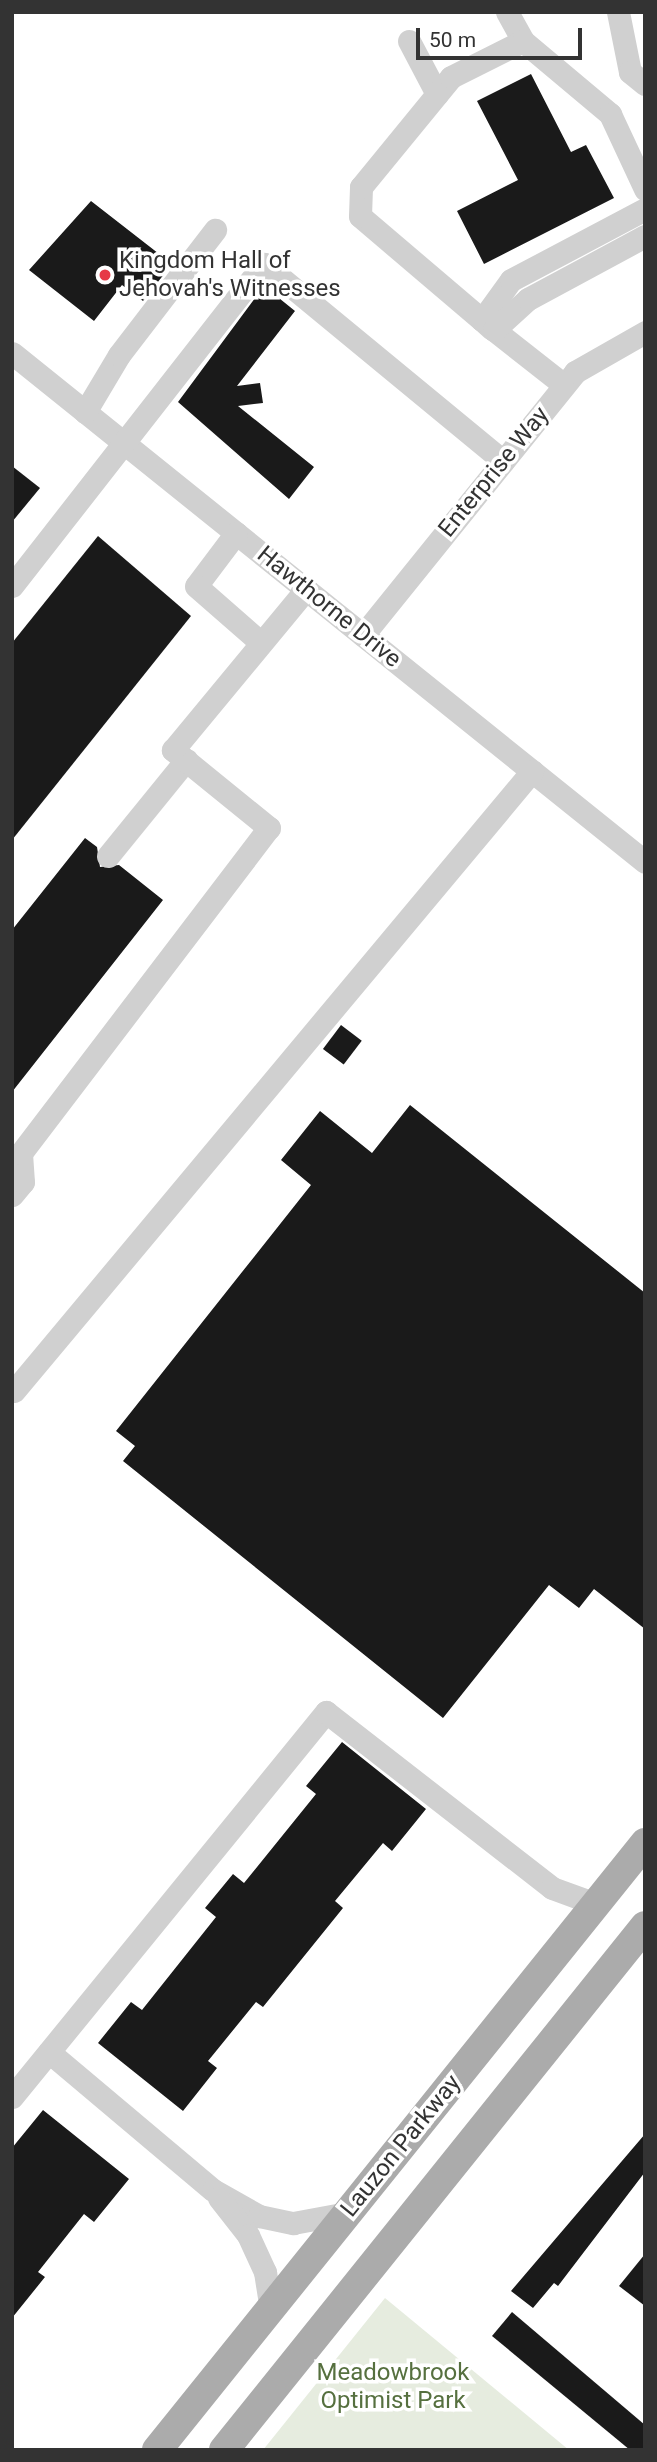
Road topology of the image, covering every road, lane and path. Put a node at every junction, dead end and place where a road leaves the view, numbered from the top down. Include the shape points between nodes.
1 (507, 12) edge
2 (618, 12) edge
3 (409, 41) dead end
4 (523, 41) junction
5 (645, 84) edge
6 (437, 93) junction
7 (645, 189) edge
8 (645, 209) edge
9 (215, 230) dead end
10 (645, 236) edge
11 (488, 325) junction
12 (645, 332) edge
13 (12, 353) edge
14 (564, 385) junction
15 (86, 412) junction
16 (125, 443) junction
17 (503, 461) junction
18 (236, 533) junction
19 (12, 586) edge
20 (306, 589) junction
21 (363, 635) junction
22 (261, 643) junction
23 (186, 760) junction
24 (532, 771) junction
25 (108, 856) dead end
26 (645, 862) edge
27 (12, 1195) edge
28 (14, 1391) dead end
29 (645, 1843) edge
30 (596, 1904) junction
31 (645, 1926) edge
32 (49, 2052) junction
33 (12, 2098) edge
34 (213, 2190) junction
35 (347, 2213) junction
36 (271, 2309) junction
37 (157, 2450) edge
38 (224, 2450) edge

1 - 4 street
2 - 5 street via 631,72
3 - 6 street
4 - 6 street via 451,77
4 - 7 street via 610,114
6 - 11 street via 361,187 360,216
8 - 11 street via 511,280
9 - 15 street via 119,355
10 - 11 street
11 - 14 street
12 - 14 street, Enterprise Way via 575,372
13 - 15 street, Hawthorne Drive
14 - 17 street, Enterprise Way
15 - 16 street, Hawthorne Drive
16 - 17 street via 264,264
16 - 18 street, Hawthorne Drive
16 - 19 street
17 - 21 street, Enterprise Way
18 - 20 street, Hawthorne Drive
18 - 22 street via 196,586
20 - 21 street, Hawthorne Drive
20 - 22 street
21 - 24 street, Hawthorne Drive
22 - 23 street via 173,750
23 - 25 street
23 - 27 street via 270,828 21,1153 23,1182
24 - 26 street, Hawthorne Drive
24 - 28 street
29 - 30 main road, Lauzon Parkway
30 - 32 street via 552,1888 326,1712
30 - 35 main road, Lauzon Parkway
31 - 38 main road
32 - 33 street
32 - 34 street
34 - 35 street via 259,2216 293,2223
34 - 36 street via 248,2235 265,2272
35 - 36 main road, Lauzon Parkway
36 - 37 main road, Lauzon Parkway

